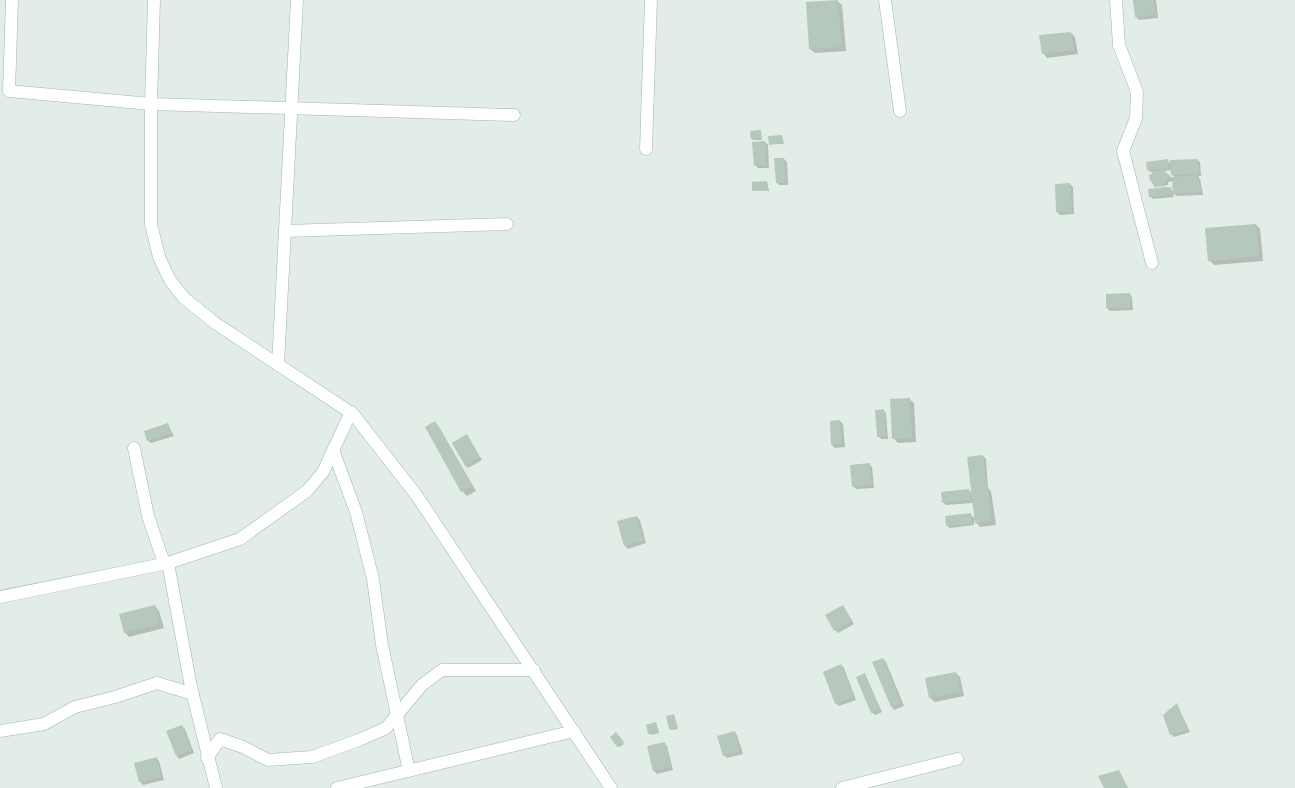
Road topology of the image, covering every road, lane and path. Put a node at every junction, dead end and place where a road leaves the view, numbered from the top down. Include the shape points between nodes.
1 (12, 0) edge
2 (154, 0) edge
3 (297, 0) edge
4 (651, 0) edge
5 (885, 0) edge
6 (1116, 0) edge
7 (151, 104) junction
8 (291, 108) junction
9 (900, 111) dead end
10 (514, 114) dead end
11 (646, 149) dead end
12 (507, 224) dead end
13 (285, 231) junction
14 (1152, 264) dead end
15 (278, 365) junction
16 (351, 412) junction
17 (134, 448) dead end
18 (333, 450) junction
19 (166, 563) junction
20 (0, 597) edge
21 (534, 670) junction
22 (193, 694) junction
23 (397, 714) junction
24 (0, 731) edge
25 (574, 731) junction
26 (207, 758) junction
27 (956, 759) dead end
28 (409, 771) junction
29 (359, 786) edge
30 (216, 788) edge
31 (337, 788) edge
32 (611, 788) edge
33 (842, 788) edge

1 - 7 street via 9,91
2 - 7 street
3 - 8 street
4 - 11 street
5 - 9 street
6 - 14 street via 1119,45 1137,92 1136,118 1123,151
7 - 8 street
7 - 15 street via 151,224 159,257 170,280 184,298 215,323
8 - 10 street
8 - 13 street
12 - 13 street
13 - 15 street
15 - 16 street
16 - 18 street
16 - 21 street via 417,496
17 - 19 street via 148,516
18 - 19 street via 323,472 307,491 240,539
18 - 23 street via 356,512 373,579 382,645
19 - 20 street
19 - 22 street
21 - 23 street via 442,670 422,685
21 - 25 street
22 - 24 street via 157,683 115,698 75,707 44,724
22 - 26 street
23 - 26 street via 386,728 312,757 268,760 220,739
23 - 28 street
25 - 28 street
25 - 32 street
26 - 30 street
27 - 33 street
28 - 29 street
29 - 31 street

